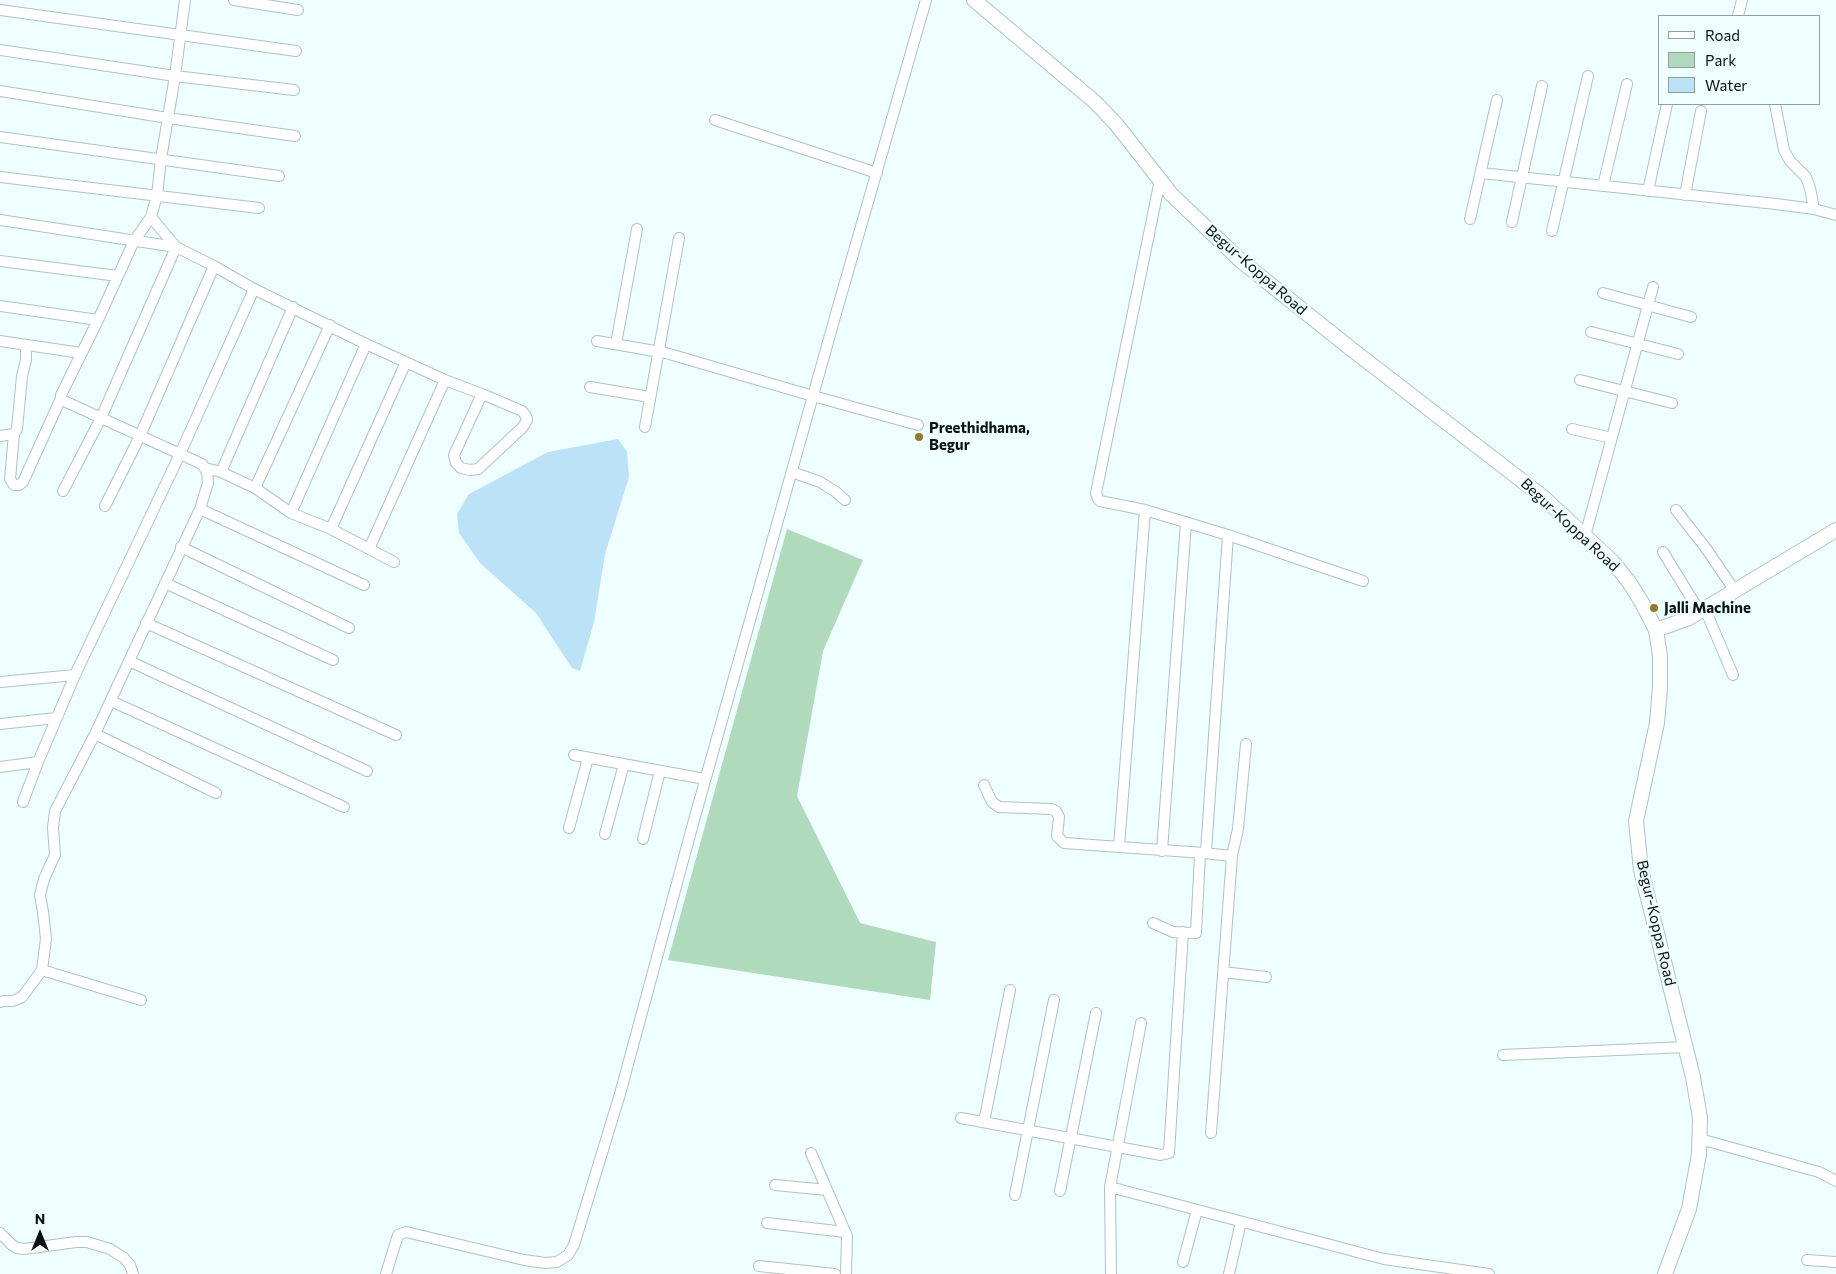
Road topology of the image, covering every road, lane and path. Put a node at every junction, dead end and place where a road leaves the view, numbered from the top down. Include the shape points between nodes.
1 (185, 0) edge
2 (234, 0) edge
3 (926, 0) edge
4 (974, 0) edge
5 (1742, 0) edge
6 (0, 10) edge
7 (298, 10) dead end
8 (1738, 15) edge
9 (180, 34) junction
10 (0, 50) edge
11 (296, 50) dead end
12 (175, 76) junction
13 (1588, 76) dead end
14 (1627, 84) dead end
15 (1542, 86) dead end
16 (294, 90) dead end
17 (0, 91) edge
18 (1496, 100) dead end
19 (1667, 105) edge
20 (1775, 105) edge
21 (1701, 111) dead end
22 (168, 118) junction
23 (715, 120) dead end
24 (296, 136) dead end
25 (0, 137) edge
26 (161, 159) junction
27 (876, 173) junction
28 (1481, 173) junction
29 (279, 176) dead end
30 (0, 177) edge
31 (1522, 177) junction
32 (1160, 180) junction
33 (1563, 182) junction
34 (1603, 186) junction
35 (1648, 191) junction
36 (157, 195) junction
37 (1685, 195) junction
38 (260, 208) dead end
39 (1814, 209) junction
40 (1836, 215) edge
41 (151, 217) junction
42 (1470, 219) dead end
43 (0, 220) edge
44 (1512, 222) dead end
45 (637, 229) dead end
46 (1552, 231) dead end
47 (679, 238) dead end
48 (134, 241) junction
49 (176, 247) junction
50 (0, 261) edge
51 (214, 266) junction
52 (118, 276) junction
53 (1653, 287) dead end
54 (254, 289) junction
55 (1603, 293) dead end
56 (1648, 304) junction
57 (0, 306) edge
58 (293, 307) junction
59 (1691, 317) dead end
60 (98, 320) junction
61 (330, 325) junction
62 (1591, 332) dead end
63 (0, 341) edge
64 (597, 341) dead end
65 (1638, 343) junction
66 (366, 344) junction
67 (616, 344) junction
68 (26, 345) junction
69 (658, 351) junction
70 (81, 353) junction
71 (1678, 354) dead end
72 (406, 362) junction
73 (445, 380) junction
74 (1580, 380) dead end
75 (590, 387) dead end
76 (1624, 391) junction
77 (482, 394) junction
78 (813, 396) junction
79 (650, 397) junction
80 (61, 398) junction
81 (1672, 403) dead end
82 (101, 418) junction
83 (918, 425) dead end
84 (645, 427) dead end
85 (1572, 429) dead end
86 (14, 434) junction
87 (0, 436) edge
88 (140, 436) junction
89 (1612, 438) junction
90 (180, 454) junction
91 (205, 468) junction
92 (221, 472) junction
93 (792, 472) junction
94 (255, 488) junction
95 (62, 491) dead end
96 (845, 500) dead end
97 (105, 506) dead end
98 (200, 509) junction
99 (1145, 510) junction
100 (1676, 510) dead end
101 (292, 513) junction
102 (1186, 522) junction
103 (331, 530) junction
104 (1836, 530) edge
105 (1228, 535) junction
106 (1585, 536) junction
107 (181, 547) junction
108 (369, 549) junction
109 (1663, 552) dead end
110 (394, 562) dead end
111 (1363, 581) dead end
112 (165, 583) junction
113 (364, 585) dead end
114 (1735, 591) junction
115 (1703, 610) junction
116 (146, 623) junction
117 (349, 628) dead end
118 (1656, 630) junction
119 (333, 660) dead end
120 (129, 661) junction
121 (75, 675) junction
122 (1733, 675) dead end
123 (0, 682) edge
124 (111, 700) junction
125 (56, 718) junction
126 (0, 724) edge
127 (95, 734) junction
128 (396, 735) dead end
129 (1246, 744) dead end
130 (574, 755) dead end
131 (588, 758) junction
132 (38, 762) junction
133 (624, 764) junction
134 (0, 767) edge
135 (367, 770) dead end
136 (660, 771) junction
137 (705, 779) junction
138 (984, 785) dead end
139 (216, 792) dead end
140 (23, 802) dead end
141 (344, 807) dead end
142 (569, 828) dead end
143 (605, 834) dead end
144 (643, 839) dead end
145 (1119, 847) junction
146 (1162, 851) junction
147 (1202, 853) junction
148 (1232, 856) junction
149 (1152, 923) dead end
150 (1183, 932) junction
151 (42, 970) junction
152 (1223, 972) junction
153 (1266, 977) dead end
154 (1010, 990) dead end
155 (141, 1000) dead end
156 (1054, 1000) dead end
157 (0, 1002) edge
158 (1096, 1013) dead end
159 (1141, 1023) dead end
160 (1686, 1047) junction
161 (1503, 1055) dead end
162 (961, 1118) dead end
163 (984, 1122) junction
164 (1029, 1130) junction
165 (1211, 1133) dead end
166 (1071, 1138) junction
167 (1700, 1139) junction
168 (1117, 1147) junction
169 (811, 1153) dead end
170 (1836, 1181) edge
171 (775, 1185) dead end
172 (1110, 1187) junction
173 (827, 1190) junction
174 (1060, 1191) dead end
175 (1015, 1196) dead end
176 (1197, 1210) junction
177 (1241, 1222) junction
178 (767, 1223) dead end
179 (845, 1232) junction
180 (0, 1233) edge
181 (1807, 1260) dead end
182 (1183, 1262) dead end
183 (1836, 1262) edge
184 (758, 1266) dead end
185 (1447, 1271) edge
186 (133, 1274) edge
187 (386, 1274) edge
188 (836, 1274) edge
189 (846, 1274) edge
190 (1111, 1274) edge
191 (1229, 1274) edge
192 (1490, 1274) edge
193 (1665, 1274) edge

1 - 9 street
2 - 7 street
3 - 27 street
4 - 32 main road, Begur-Koppa Road via 1095,102
5 - 8 street
6 - 9 street
9 - 11 street
9 - 12 street
10 - 12 street
12 - 16 street
12 - 22 street
13 - 33 street
14 - 34 street
15 - 31 street
17 - 22 street
18 - 28 street
19 - 35 street
20 - 39 street via 1784,150 1806,177
21 - 37 street
22 - 24 street
22 - 26 street
23 - 27 street
25 - 26 street
26 - 29 street
26 - 36 street
27 - 78 street
28 - 31 street
28 - 42 street
30 - 36 street
31 - 33 street
31 - 44 street
32 - 99 street via 1096,492 1100,501
32 - 106 main road, Begur-Koppa Road via 1241,260 1543,497
33 - 34 street
33 - 46 street
34 - 35 street
35 - 37 street
36 - 38 street
36 - 41 street
37 - 39 street
39 - 40 street
41 - 48 street
41 - 49 street
43 - 48 street
45 - 67 street
47 - 69 street
48 - 49 street
48 - 52 street
49 - 51 street
49 - 82 street
50 - 52 street
51 - 54 street
51 - 88 street
52 - 60 street
53 - 56 street
54 - 58 street
54 - 90 street
55 - 56 street
56 - 59 street
56 - 65 street
57 - 60 street
58 - 61 street
58 - 92 street
60 - 70 street
61 - 66 street
61 - 94 street
62 - 65 street
63 - 68 street
64 - 67 street
65 - 71 street
65 - 76 street
66 - 72 street
66 - 101 street
67 - 69 street
68 - 70 street
68 - 86 street
69 - 78 street
69 - 79 street
70 - 80 street
72 - 73 street
72 - 103 street
73 - 77 street
73 - 108 street
74 - 76 street
75 - 79 street
76 - 81 street
76 - 89 street
77 - 77 street via 522,410 527,420 478,469 470,470 461,468 454,455
78 - 83 street
78 - 93 street
79 - 84 street
80 - 82 street
80 - 86 street via 24,482 19,486 10,479
82 - 88 street
82 - 95 street
85 - 89 street
86 - 87 street
88 - 90 street
88 - 97 street
89 - 106 street
90 - 91 street
90 - 121 street
91 - 92 street
91 - 98 street via 208,483
92 - 94 street
93 - 96 street via 829,487
93 - 137 street
94 - 101 street
98 - 107 street
98 - 113 street
99 - 102 street
99 - 145 street
100 - 114 street
101 - 103 street
102 - 105 street
102 - 146 street
103 - 108 street
104 - 114 main road
105 - 111 street
105 - 147 street via 1206,851
106 - 118 main road, Begur-Koppa Road via 1629,582
107 - 112 street
107 - 117 street
108 - 110 street
109 - 115 street
112 - 116 street
112 - 119 street
114 - 115 main road
115 - 118 main road
115 - 122 street
116 - 120 street
116 - 128 street
118 - 160 main road, Begur-Koppa Road via 1660,656 1657,723 1636,821 1642,870
120 - 124 street
120 - 135 street
121 - 123 street
121 - 125 street
124 - 127 street
124 - 141 street
125 - 126 street
125 - 132 street
127 - 139 street
127 - 151 street via 53,819 55,855 40,895 46,939
129 - 148 street
130 - 131 street
131 - 133 street
131 - 142 street
132 - 134 street
132 - 140 street
133 - 136 street
133 - 143 street
136 - 137 street
136 - 144 street
137 - 187 street via 607,1138 574,1245 568,1255 557,1262 545,1263 406,1232 398,1235
138 - 145 street via 992,802 999,807 1056,811 1059,817 1057,836 1064,843
145 - 146 street
146 - 147 street
147 - 148 street
147 - 150 street via 1196,933
148 - 152 street
149 - 150 street via 1173,932
150 - 168 street via 1169,1153 1161,1155
151 - 155 street
151 - 157 street via 22,997
152 - 153 street
152 - 165 street
154 - 163 street
156 - 164 street
158 - 166 street
159 - 168 street
160 - 161 street
160 - 167 main road, Begur-Koppa Road via 1700,1118
162 - 163 street
163 - 164 street
164 - 166 street
164 - 175 street
166 - 168 street
166 - 174 street
167 - 170 street via 1819,1172
167 - 193 main road, Begur-Koppa Road via 1689,1209
168 - 172 street
169 - 173 street
171 - 173 street
172 - 176 street
172 - 190 street
173 - 179 street
176 - 177 street
176 - 182 street
177 - 185 street via 1384,1259
177 - 191 street
178 - 179 street
179 - 189 street
180 - 186 street via 17,1248 87,1242 110,1249 124,1258
181 - 183 street
184 - 188 street
185 - 192 street

